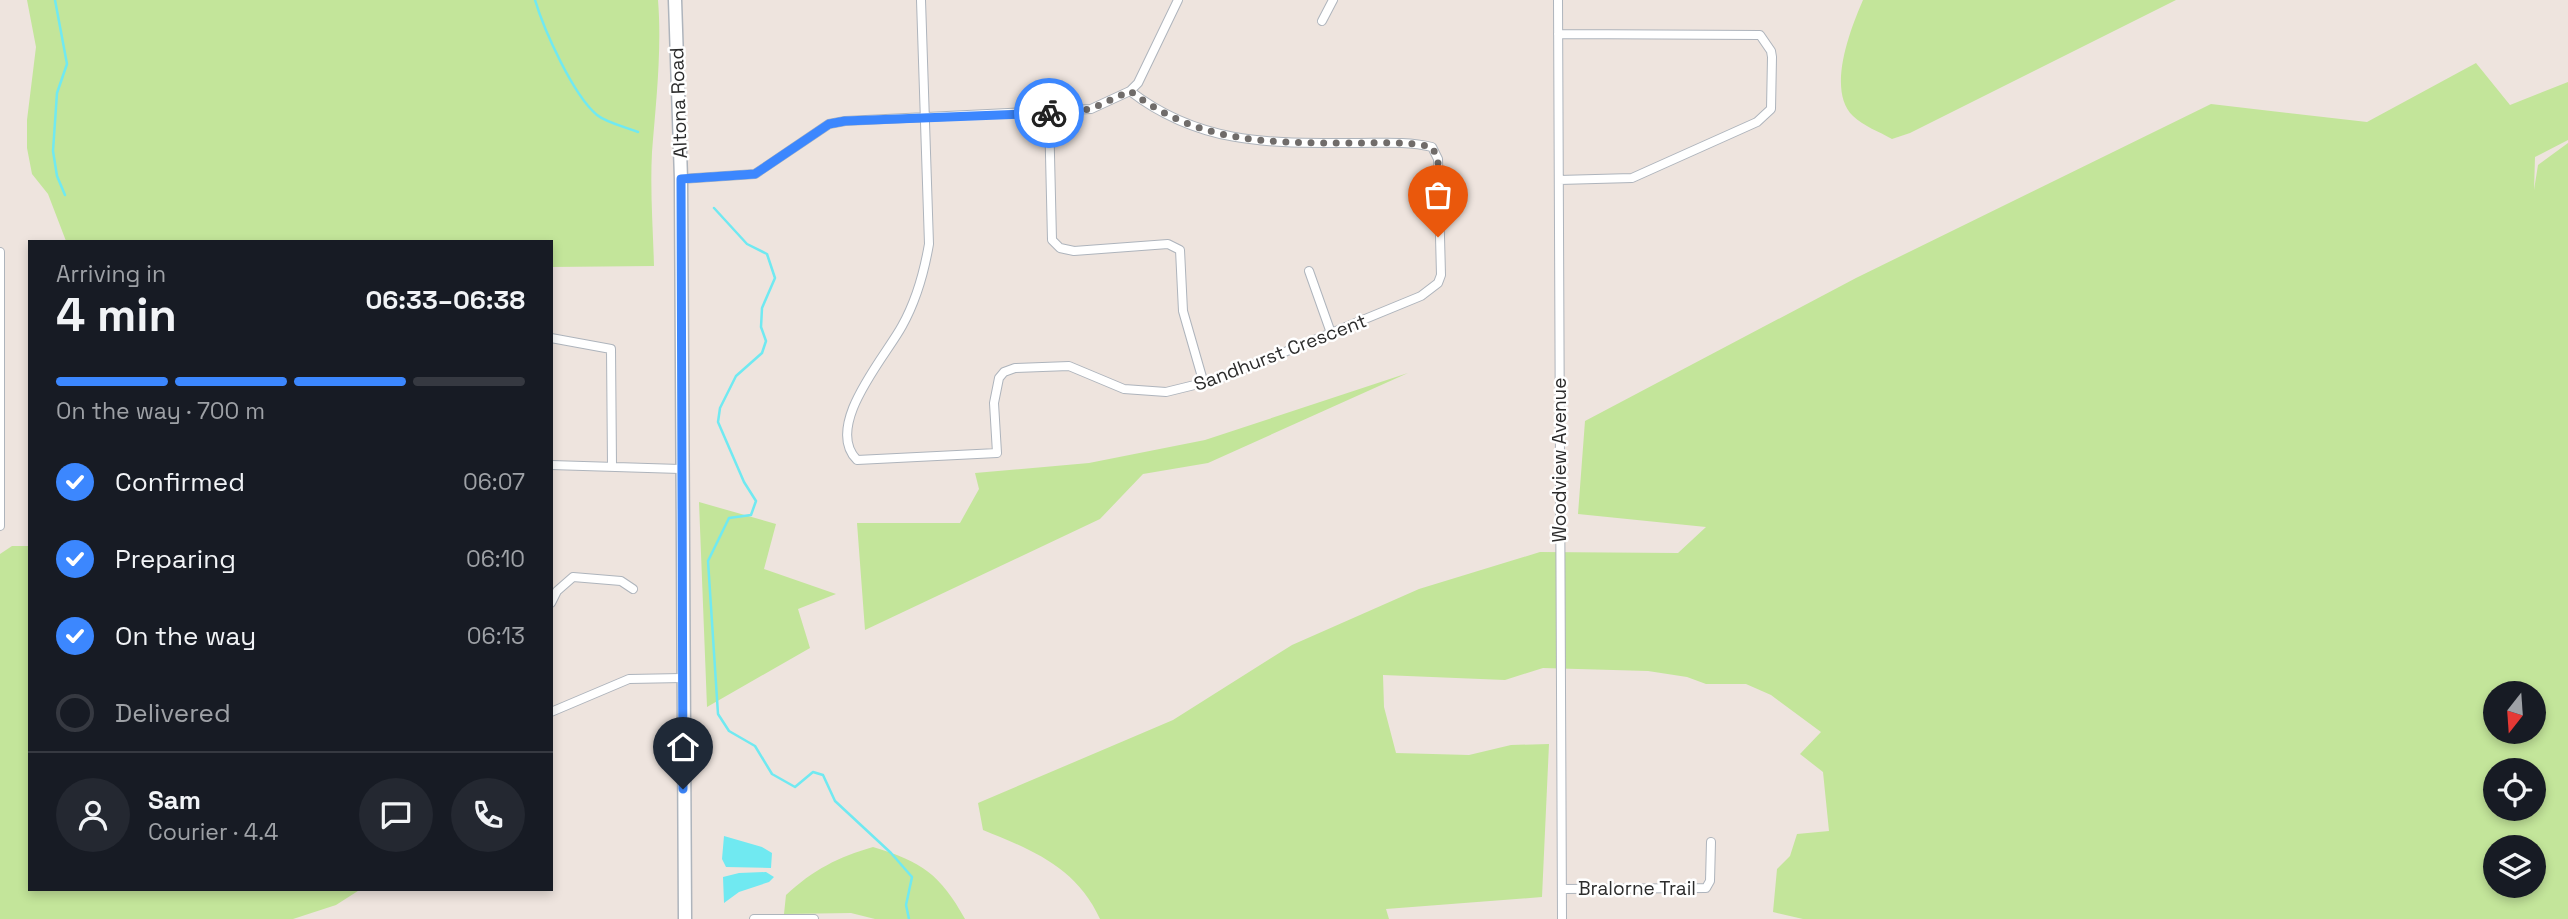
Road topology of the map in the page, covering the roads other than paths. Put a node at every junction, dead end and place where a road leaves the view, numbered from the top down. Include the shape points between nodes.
1 (675, 0) edge
2 (921, 0) edge
3 (1178, 0) edge
4 (1333, 0) edge
5 (1559, 0) edge
6 (1322, 21) dead end
7 (1559, 34) junction
8 (1130, 91) junction
9 (1049, 113) junction
10 (925, 117) junction
11 (681, 179) junction
12 (1559, 180) junction
13 (0, 252) edge
14 (1308, 271) dead end
15 (1331, 333) junction
16 (556, 338) edge
17 (1204, 384) junction
18 (553, 465) edge
19 (612, 466) junction
20 (680, 469) junction
21 (0, 526) edge
22 (633, 589) dead end
23 (553, 599) edge
24 (682, 678) junction
25 (553, 711) edge
26 (1711, 842) dead end
27 (1562, 889) junction
28 (685, 919) edge
29 (754, 919) edge
30 (814, 919) edge
31 (1562, 919) edge

1 - 11 main road, Altona Road
2 - 10 street
3 - 8 street via 1146,72
4 - 6 street
5 - 7 street, Woodview Avenue
7 - 12 street, Woodview Avenue
7 - 12 street via 1760,35 1772,57 1771,109 1757,122 1632,178
8 - 9 street via 1091,109
8 - 15 street, Sandhurst Crescent via 1184,123 1231,138 1432,147 1438,159 1438,283 1421,296
9 - 10 street
9 - 17 street via 1052,240 1060,248 1074,251 1168,244 1180,250 1184,311
10 - 11 street via 829,124 755,174
10 - 17 street, Sandhurst Crescent via 929,244 925,271 902,326 856,398 851,455 857,460 997,453 994,403 999,378 1015,368 1069,366 1144,393
11 - 20 main road, Altona Road
12 - 27 street, Woodview Avenue
13 - 21 street
14 - 15 street
15 - 17 street, Sandhurst Crescent
16 - 19 street via 611,349
18 - 19 street
19 - 20 street
20 - 24 main road, Altona Road
22 - 23 street via 621,581 573,577
24 - 25 street via 629,678
24 - 28 main road, Altona Road
26 - 27 street, Bralorne Trail via 1706,888
27 - 31 street, Woodview Avenue
29 - 30 street

